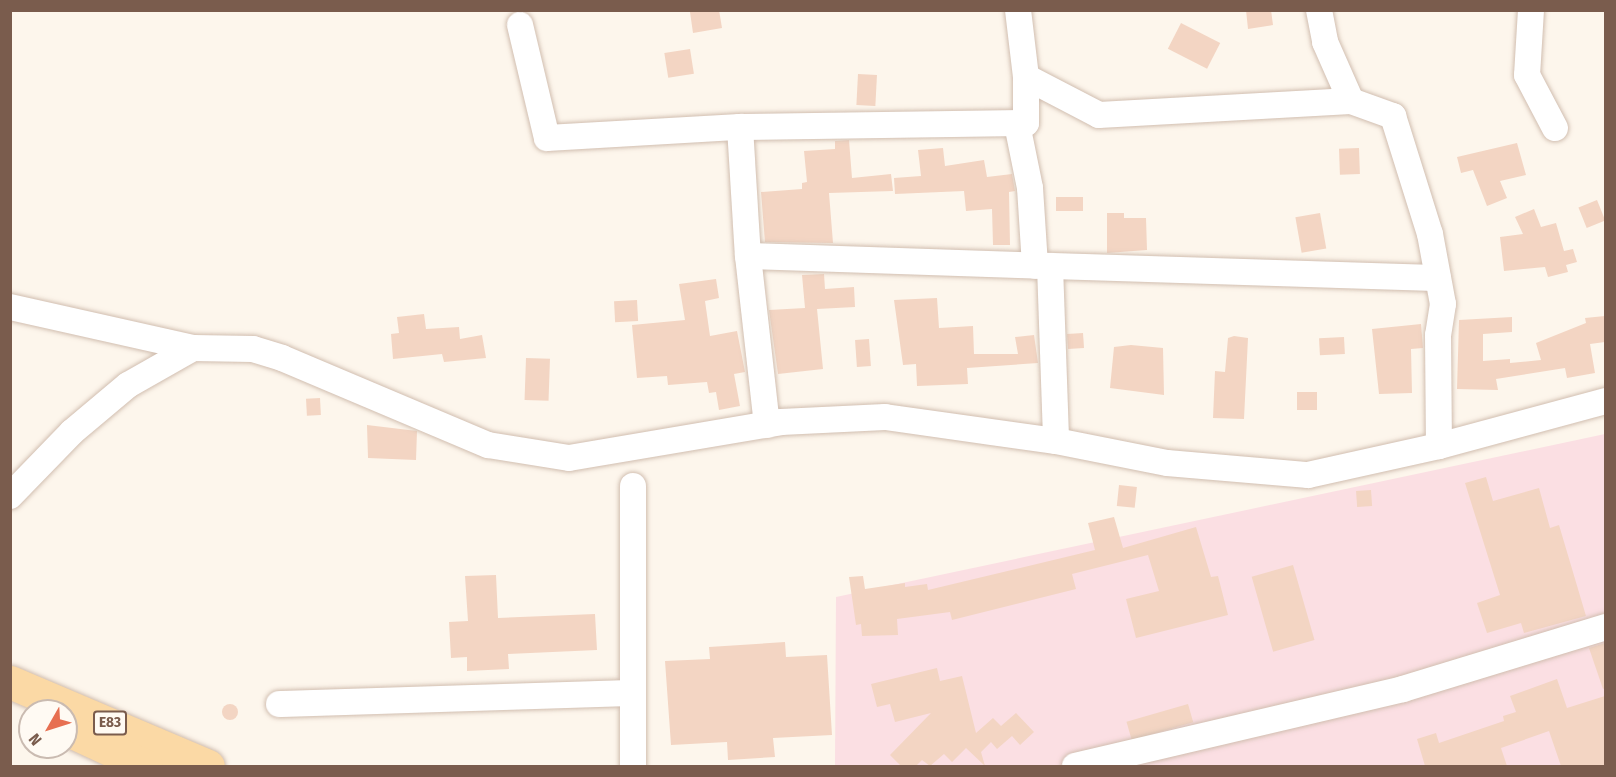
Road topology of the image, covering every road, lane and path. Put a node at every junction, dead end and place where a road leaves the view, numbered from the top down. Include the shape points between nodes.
1 (1018, 10) edge
2 (1319, 10) edge
3 (1532, 10) edge
4 (520, 25) dead end
5 (1026, 77) junction
6 (1351, 101) junction
7 (1017, 124) junction
8 (740, 127) junction
9 (1555, 128) dead end
10 (748, 256) junction
11 (1042, 266) junction
12 (1438, 278) junction
13 (10, 307) edge
14 (193, 348) junction
15 (1605, 401) edge
16 (767, 424) junction
17 (1056, 441) junction
18 (1439, 446) junction
19 (633, 486) dead end
20 (10, 496) edge
21 (1605, 627) edge
22 (10, 682) edge
23 (633, 693) junction
24 (279, 704) dead end
25 (78, 735) edge
26 (146, 766) edge
27 (208, 766) edge
28 (633, 766) edge
29 (1075, 766) edge

1 - 5 street
2 - 6 street via 1325,42
3 - 9 street via 1527,75
4 - 8 street via 547,138
5 - 6 street via 1099,115
5 - 7 street via 1026,123
6 - 12 street via 1393,116 1430,234
7 - 8 street
7 - 11 street
8 - 10 street
10 - 11 street
10 - 16 street
11 - 12 street
11 - 17 street
12 - 18 street via 1443,304 1438,335
13 - 14 street
14 - 16 street via 253,349 488,445 569,458
14 - 20 street via 128,385 72,432
15 - 18 street
16 - 17 street via 846,416 885,417
17 - 18 street via 1167,463 1308,475
19 - 23 street
21 - 29 street via 1403,689
22 - 27 main road, E83
23 - 24 street
23 - 28 street
25 - 26 main road, E83

